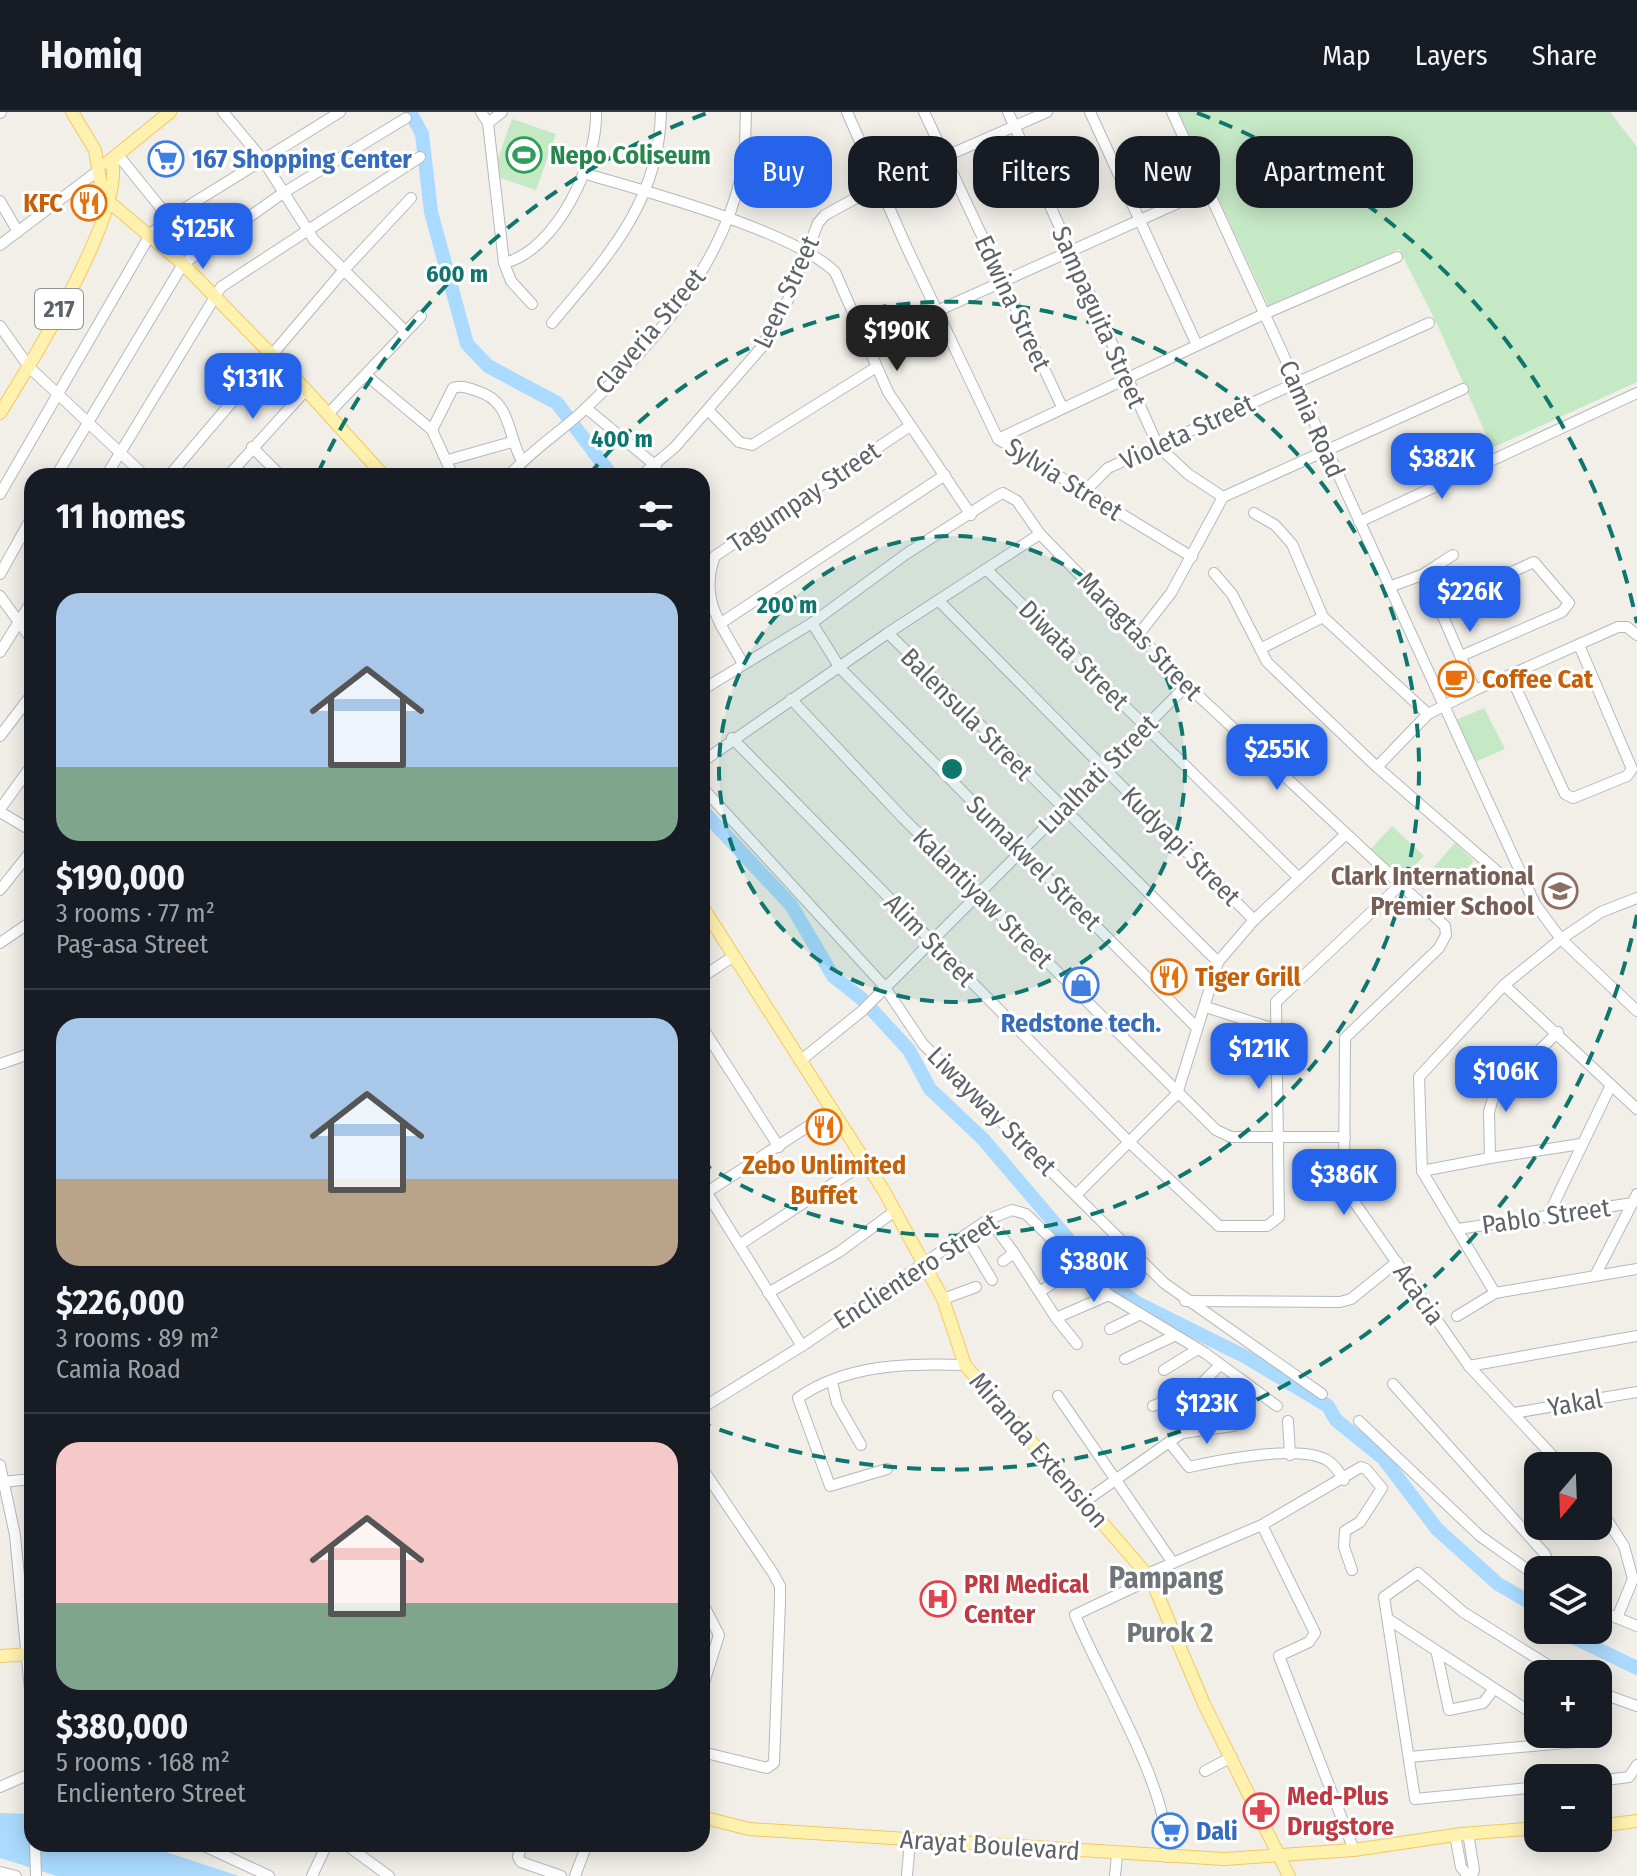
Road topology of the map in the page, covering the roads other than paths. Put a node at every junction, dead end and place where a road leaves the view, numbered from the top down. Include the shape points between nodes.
1 (72, 112) edge
2 (170, 112) edge
3 (223, 112) edge
4 (340, 112) edge
5 (481, 112) edge
6 (502, 112) edge
7 (596, 112) edge
8 (661, 112) edge
9 (746, 112) edge
10 (847, 112) edge
11 (924, 112) edge
12 (1008, 112) edge
13 (1047, 112) edge
14 (1090, 112) edge
15 (1172, 112) edge
16 (406, 118) dead end
17 (488, 123) junction
18 (1014, 126) junction
19 (858, 136) edge
20 (936, 136) edge
21 (1183, 136) edge
22 (91, 140) junction
23 (957, 153) edge
24 (420, 157) dead end
25 (115, 158) junction
26 (263, 160) junction
27 (99, 170) junction
28 (586, 174) junction
29 (957, 180) edge
30 (645, 191) junction
31 (283, 193) junction
32 (411, 198) dead end
33 (0, 201) edge
34 (848, 202) edge
35 (106, 203) junction
36 (890, 208) edge
37 (1166, 208) edge
38 (1215, 208) edge
39 (169, 218) junction
40 (728, 220) junction
41 (1138, 220) junction
42 (308, 228) junction
43 (18, 232) junction
44 (150, 235) junction
45 (0, 245) edge
46 (1069, 250) junction
47 (809, 252) junction
48 (1397, 257) dead end
49 (504, 263) junction
50 (183, 264) junction
51 (343, 271) junction
52 (1002, 281) junction
53 (213, 296) junction
54 (532, 304) dead end
55 (937, 311) junction
56 (1264, 314) junction
57 (421, 316) dead end
58 (552, 323) dead end
59 (1429, 323) dead end
60 (0, 326) edge
61 (404, 330) junction
62 (1197, 345) junction
63 (272, 357) junction
64 (29, 367) junction
65 (875, 368) junction
66 (366, 375) junction
67 (1127, 376) junction
68 (1296, 382) junction
69 (1463, 389) dead end
70 (306, 390) junction
71 (1637, 393) edge
72 (59, 396) junction
73 (1062, 407) junction
74 (708, 410) junction
75 (582, 412) junction
76 (0, 413) edge
77 (328, 414) junction
78 (87, 423) junction
79 (910, 426) junction
80 (432, 430) junction
81 (998, 439) junction
82 (512, 442) junction
83 (1158, 446) junction
84 (252, 447) junction
85 (1325, 448) junction
86 (121, 451) junction
87 (448, 460) junction
88 (522, 461) junction
89 (656, 466) junction
90 (61, 468) edge
91 (111, 468) edge
92 (137, 468) edge
93 (176, 468) edge
94 (235, 468) edge
95 (273, 468) edge
96 (377, 468) edge
97 (450, 468) edge
98 (516, 468) edge
99 (653, 468) edge
100 (945, 475) junction
101 (1084, 492) junction
102 (0, 494) edge
103 (1223, 497) junction
104 (1254, 513) dead end
105 (971, 515) junction
106 (1359, 522) junction
107 (24, 531) edge
108 (1040, 534) junction
109 (1453, 555) dead end
110 (1192, 557) junction
111 (986, 569) junction
112 (1214, 573) dead end
113 (0, 574) edge
114 (710, 580) edge
115 (1389, 587) junction
116 (1431, 589) dead end
117 (0, 596) edge
118 (939, 601) junction
119 (710, 604) edge
120 (1439, 605) junction
121 (24, 614) edge
122 (1323, 617) junction
123 (19, 622) junction
124 (721, 623) junction
125 (812, 623) junction
126 (24, 629) edge
127 (888, 633) junction
128 (1139, 634) junction
129 (1637, 635) edge
130 (1579, 645) junction
131 (1260, 649) junction
132 (0, 652) edge
133 (1461, 656) junction
134 (743, 664) junction
135 (840, 668) junction
136 (1510, 675) junction
137 (710, 685) edge
138 (1187, 685) junction
139 (1475, 690) junction
140 (791, 699) junction
141 (24, 704) edge
142 (1442, 704) junction
143 (1428, 714) junction
144 (1146, 727) junction
145 (0, 736) edge
146 (732, 738) junction
147 (710, 756) edge
148 (1103, 767) junction
149 (1377, 767) junction
150 (24, 776) edge
151 (710, 796) edge
152 (1061, 808) junction
153 (0, 810) edge
154 (24, 826) edge
155 (1345, 835) junction
156 (1022, 849) junction
157 (24, 860) edge
158 (1498, 872) dead end
159 (1298, 877) junction
160 (1399, 886) junction
161 (0, 890) edge
162 (979, 893) junction
163 (1635, 902) edge
164 (710, 919) edge
165 (1254, 920) junction
166 (24, 926) edge
167 (1561, 939) junction
168 (930, 941) junction
169 (0, 943) edge
170 (1443, 943) joint
171 (734, 956) junction
172 (1218, 962) junction
173 (710, 972) edge
174 (1504, 985) junction
175 (884, 986) junction
176 (1206, 1007) junction
177 (1637, 1011) edge
178 (1197, 1028) junction
179 (1274, 1029) junction
180 (1558, 1032) junction
181 (710, 1039) edge
182 (24, 1056) edge
183 (800, 1061) junction
184 (0, 1064) edge
185 (1611, 1085) junction
186 (1177, 1094) junction
187 (1637, 1109) edge
188 (833, 1110) junction
189 (1277, 1136) junction
190 (1345, 1137) junction
191 (1129, 1142) junction
192 (1581, 1144) junction
193 (779, 1147) junction
194 (1490, 1158) junction
195 (866, 1162) junction
196 (1422, 1171) junction
197 (710, 1187) edge
198 (1076, 1195) junction
199 (1635, 1199) edge
200 (710, 1200) edge
201 (895, 1211) junction
202 (1547, 1218) junction
203 (989, 1219) junction
204 (1458, 1229) junction
205 (965, 1235) junction
206 (739, 1245) junction
207 (1014, 1253) junction
208 (1003, 1261) dead end
209 (1397, 1262) junction
210 (923, 1263) junction
211 (1077, 1267) junction
212 (1637, 1269) edge
213 (1595, 1276) junction
214 (992, 1280) dead end
215 (976, 1287) dead end
216 (1041, 1291) junction
217 (768, 1293) junction
218 (1495, 1293) junction
219 (1109, 1295) junction
220 (943, 1299) junction
221 (1185, 1301) junction
222 (1139, 1315) junction
223 (1457, 1316) dead end
224 (1056, 1318) junction
225 (1110, 1329) dead end
226 (1174, 1336) junction
227 (1637, 1336) edge
228 (1077, 1344) dead end
229 (802, 1346) junction
230 (1198, 1349) junction
231 (1125, 1359) dead end
232 (965, 1365) junction
233 (1220, 1365) junction
234 (1469, 1366) junction
235 (1164, 1370) dead end
236 (1239, 1378) junction
237 (832, 1382) junction
238 (1393, 1384) dead end
239 (1637, 1392) edge
240 (1322, 1394) dead end
241 (1058, 1396) dead end
242 (1233, 1397) dead end
243 (710, 1403) edge
244 (1153, 1406) dead end
245 (1277, 1406) dead end
246 (1514, 1413) junction
247 (1288, 1421) dead end
248 (1359, 1421) dead end
249 (1233, 1426) dead end
250 (1170, 1443) junction
251 (861, 1445) dead end
252 (1549, 1452) edge
253 (1290, 1455) junction
254 (0, 1465) edge
255 (887, 1469) dead end
256 (1115, 1479) junction
257 (24, 1480) edge
258 (710, 1480) edge
259 (1344, 1480) junction
260 (3, 1482) edge
261 (1084, 1502) junction
262 (1262, 1525) junction
263 (1612, 1528) edge
264 (1546, 1556) edge
265 (1173, 1563) junction
266 (1524, 1565) edge
267 (1352, 1570) dead end
268 (1149, 1577) junction
269 (1635, 1579) edge
270 (24, 1616) edge
271 (1612, 1616) edge
272 (710, 1618) edge
273 (1617, 1618) junction
274 (1388, 1619) junction
275 (1637, 1626) edge
276 (24, 1654) edge
277 (1437, 1654) junction
278 (0, 1656) edge
279 (1540, 1660) edge
280 (710, 1663) edge
281 (1494, 1689) junction
282 (1612, 1697) edge
283 (1637, 1706) edge
284 (1524, 1708) edge
285 (1524, 1743) edge
286 (710, 1754) edge
287 (1232, 1757) junction
288 (1409, 1757) junction
289 (1637, 1765) edge
290 (1205, 1771) dead end
291 (24, 1776) edge
292 (1612, 1779) edge
293 (0, 1787) edge
294 (1524, 1788) edge
295 (710, 1819) edge
296 (1637, 1821) edge
297 (1612, 1824) edge
298 (1524, 1829) edge
299 (1462, 1834) junction
300 (910, 1840) junction
301 (1354, 1850) junction
302 (35, 1852) edge
303 (217, 1852) edge
304 (323, 1852) edge
305 (356, 1852) edge
306 (520, 1852) edge
307 (584, 1852) edge
308 (1117, 1854) junction
309 (1279, 1856) junction
310 (1167, 1857) junction
311 (0, 1872) edge
312 (16, 1876) edge
313 (36, 1876) edge
314 (269, 1876) edge
315 (312, 1876) edge
316 (389, 1876) edge
317 (561, 1876) edge
318 (575, 1876) edge
319 (907, 1876) edge
320 (1115, 1876) edge
321 (1289, 1876) edge
322 (1470, 1876) edge

1 - 22 main road
2 - 25 main road
3 - 26 street
4 - 26 street
5 - 17 street
6 - 17 street
7 - 28 street
8 - 30 street via 658,152
9 - 40 street, Claveria Street via 743,165
10 - 19 street, Sylvia Street
11 - 20 street, Edwina Street
12 - 18 street, Sampaguita Street
13 - 18 street, Leen Street
14 - 41 street
15 - 21 street, Camia Road
16 - 31 street
17 - 49 street
18 - 23 street, Leen Street
18 - 46 street, Sampaguita Street
22 - 25 main road
22 - 27 main road
24 - 42 street
25 - 27 main road
25 - 35 main road, 217
25 - 39 street
26 - 31 street
26 - 39 street
27 - 35 main road
27 - 43 street
28 - 30 street
28 - 49 street via 534,247 519,260
29 - 52 street, Edwina Street
30 - 40 street
30 - 58 street via 623,237
31 - 42 street
31 - 50 street
32 - 51 street
33 - 43 street
34 - 47 street, Leen Street via 818,223
35 - 44 main road
35 - 64 main road, 217
36 - 55 street, Sylvia Street
37 - 41 street
38 - 56 street, Camia Road
39 - 44 street
40 - 47 street
40 - 75 street, Claveria Street via 676,309
41 - 46 street
41 - 62 street
42 - 51 street
42 - 53 street
43 - 45 street
44 - 50 main road
44 - 72 street
46 - 52 street
46 - 67 street, Sampaguita Street
47 - 65 street via 835,272
47 - 74 street, Leen Street via 761,348
48 - 56 street
49 - 54 street via 511,281
50 - 53 main road
50 - 78 street
51 - 61 street
51 - 63 street
52 - 55 street
52 - 73 street, Edwina Street
53 - 63 main road
53 - 86 street
55 - 81 street, Sylvia Street
56 - 62 street
56 - 68 street, Camia Road
57 - 61 street
59 - 68 street, Violeta Street
60 - 64 street
61 - 66 street
62 - 67 street
63 - 70 main road
63 - 93 street
64 - 72 street
64 - 76 main road, 217
65 - 74 street via 752,445 739,442
65 - 79 street
66 - 77 street
66 - 80 street
67 - 73 street
67 - 83 street, Sampaguita Street
68 - 83 street, Violeta Street
68 - 85 street, Camia Road
69 - 85 street
70 - 77 main road
70 - 84 street
71 - 106 street
72 - 78 street
72 - 102 street
73 - 81 street
74 - 89 street, Leen Street
75 - 88 street, Claveria Street
75 - 89 street
77 - 96 main road
78 - 86 street
78 - 90 street
79 - 100 street
79 - 114 street, Tagumpay Street via 715,556
80 - 82 street via 453,388 460,386 499,403
80 - 87 street
81 - 101 street, Sylvia Street
82 - 87 street
82 - 88 street
83 - 101 street, Violeta Street via 1108,468
83 - 103 street, Sampaguita Street
84 - 94 street
84 - 95 street
85 - 103 street
85 - 106 street, Camia Road
86 - 91 street
86 - 92 street
87 - 97 street
88 - 98 street, Claveria Street
89 - 99 street, Leen Street
100 - 105 street
100 - 124 street
101 - 110 street, Sylvia Street
103 - 110 street
104 - 122 street via 1292,544
105 - 108 street, Maragtas Street via 1003,493 1017,501
105 - 125 street via 906,554
106 - 115 street, Camia Road
107 - 113 street
108 - 111 street
108 - 128 street, Maragtas Street
109 - 115 street via 1422,575
110 - 128 street
111 - 118 street
111 - 144 street, Diwata Street
112 - 131 street via 1232,594
115 - 142 street, Camia Road
116 - 120 street
117 - 123 street
118 - 127 street
118 - 148 street, Kudyapi Street
119 - 124 street, Tagumpay Street
120 - 133 street
120 - 133 street via 1534,562 1569,603 1562,612
121 - 123 street
122 - 131 street
122 - 143 street
123 - 126 street
123 - 132 street
124 - 134 street, Tagumpay Street
125 - 134 street
125 - 135 street, Sumakwel Street
127 - 135 street
127 - 152 street, Balensula Street
128 - 138 street, Maragtas Street
129 - 130 street via 1618,627
130 - 136 street
130 - 136 street via 1631,765 1627,776 1577,797 1567,796
131 - 149 street via 1267,662
133 - 139 street
134 - 137 street
135 - 140 street
135 - 156 street, Sumakwel Street
136 - 139 street
138 - 144 street, Lualhati Street
138 - 155 street, Maragtas Street
139 - 142 street
140 - 146 street
140 - 162 street, Kalantiyaw Street
141 - 145 street
142 - 143 street
142 - 167 street, Camia Road via 1529,893
143 - 149 street
144 - 148 street, Lualhati Street
144 - 159 street, Diwata Street
146 - 147 street
146 - 168 street, Alim Street
148 - 152 street, Lualhati Street
148 - 165 street, Kudyapi Street
149 - 158 street
150 - 153 street
151 - 175 street, Liwayway Street
152 - 156 street, Lualhati Street
152 - 172 street, Balensula Street
153 - 154 street
155 - 159 street
155 - 160 street, Maragtas Street
156 - 162 street, Lualhati Street
156 - 178 street, Sumakwel Street
157 - 161 street
159 - 165 street
160 - 170 street, Maragtas Street via 1445,926
160 - 179 street via 1282,995 1275,1007
162 - 168 street, Lualhati Street
162 - 186 street, Kalantiyaw Street
163 - 167 street via 1601,912
164 - 171 main road, Miranda Extension
165 - 172 street
166 - 169 street
167 - 174 street
167 - 177 street, Camia Road
168 - 175 street, Lualhati Street
168 - 191 street, Alim Street
170 - 190 street, Acacia via 1348,1031
171 - 173 street
171 - 183 main road, Miranda Extension
172 - 176 street
174 - 180 street
174 - 196 street via 1419,1077
175 - 183 street, Lualhati Street
175 - 198 street, Liwayway Street via 923,1044
176 - 178 street
176 - 179 street
178 - 186 street
179 - 189 street
180 - 185 street
180 - 194 street via 1494,1095
181 - 193 street
182 - 184 street
183 - 188 main road, Miranda Extension
185 - 187 street
185 - 192 street
186 - 189 street, Kalantiyaw Street via 1224,1136
186 - 191 street
188 - 193 street
188 - 195 main road, Miranda Extension
189 - 190 street, Kalantiyaw Street
189 - 191 street, Alim Street via 1279,1217 1267,1226 1214,1225
190 - 209 street, Acacia via 1346,1188
191 - 198 street
192 - 194 street
192 - 202 street
193 - 197 street
194 - 196 street
195 - 201 main road, Miranda Extension
195 - 206 street
196 - 204 street
198 - 221 street, Liwayway Street
199 - 202 street, Pablo Street
199 - 213 street
200 - 206 street
201 - 210 main road, Miranda Extension
201 - 217 street via 839,1252
202 - 204 street, Pablo Street
203 - 205 street, Enclientero Street
203 - 207 street
203 - 211 street, Enclientero Street via 1022,1211
204 - 218 street
205 - 210 street, Enclientero Street
205 - 214 street
206 - 217 street
207 - 208 street
207 - 216 street
209 - 221 street via 1340,1302
209 - 234 street, Acacia
210 - 220 main road, Miranda Extension
210 - 229 street, Enclientero Street
211 - 216 street
211 - 219 street, Enclientero Street
212 - 213 street
213 - 218 street
215 - 220 street
216 - 224 street
217 - 229 street
218 - 223 street
219 - 222 street, Enclientero Street
219 - 224 street
220 - 232 main road, Miranda Extension
221 - 240 street, Liwayway Street
222 - 225 street
222 - 226 street, Enclientero Street
224 - 228 street
226 - 230 street, Enclientero Street
226 - 231 street
227 - 234 street
229 - 243 street, Enclientero Street
230 - 233 street, Enclientero Street
230 - 235 street
232 - 237 street via 898,1365
232 - 261 main road, Miranda Extension
233 - 236 street, Enclientero Street
233 - 244 street via 1199,1386
234 - 246 street, Acacia
236 - 242 street
236 - 245 street, Enclientero Street
237 - 251 street via 837,1403
237 - 255 street via 798,1398 829,1485
238 - 264 street
239 - 246 street, Yakal
241 - 256 street
246 - 252 street, Acacia
247 - 253 street
248 - 266 street via 1480,1536
249 - 250 street via 1182,1433
250 - 253 street via 1189,1467 1221,1459
250 - 256 street
253 - 259 street via 1326,1459
254 - 260 street
256 - 261 street
256 - 265 street
257 - 260 street
258 - 286 street via 780,1586 774,1763 767,1768
259 - 262 street
259 - 267 street via 1361,1467 1382,1488 1360,1522 1345,1531
260 - 270 street
261 - 268 main road, Miranda Extension
262 - 265 street
262 - 301 street via 1315,1633 1309,1642 1279,1656
263 - 269 street
265 - 268 street
268 - 287 main road, Miranda Extension
268 - 310 street via 1075,1615 1152,1787
269 - 273 street
271 - 273 street
272 - 280 street via 719,1635
273 - 275 street
274 - 277 street
274 - 279 street via 1384,1597 1418,1573 1463,1612
274 - 288 street
276 - 278 main road
277 - 281 street
277 - 281 street via 1449,1710 1483,1703
281 - 284 street
282 - 283 street
285 - 288 street
287 - 290 street
287 - 309 main road, Miranda Extension
288 - 294 street via 1415,1799
289 - 292 street via 1629,1777
291 - 293 street
295 - 300 main road, Arayat Boulevard via 749,1829
296 - 297 main road
298 - 299 main road, Arayat Boulevard
299 - 301 main road, Arayat Boulevard
299 - 322 street
300 - 308 main road, Arayat Boulevard
300 - 319 street
301 - 309 main road, Arayat Boulevard
302 - 313 street
303 - 314 street
304 - 315 street
305 - 316 street
306 - 317 street via 521,1862
307 - 318 street
308 - 310 main road, Arayat Boulevard
308 - 320 street
309 - 310 main road, Arayat Boulevard
309 - 321 main road, Miranda Extension
311 - 312 street

